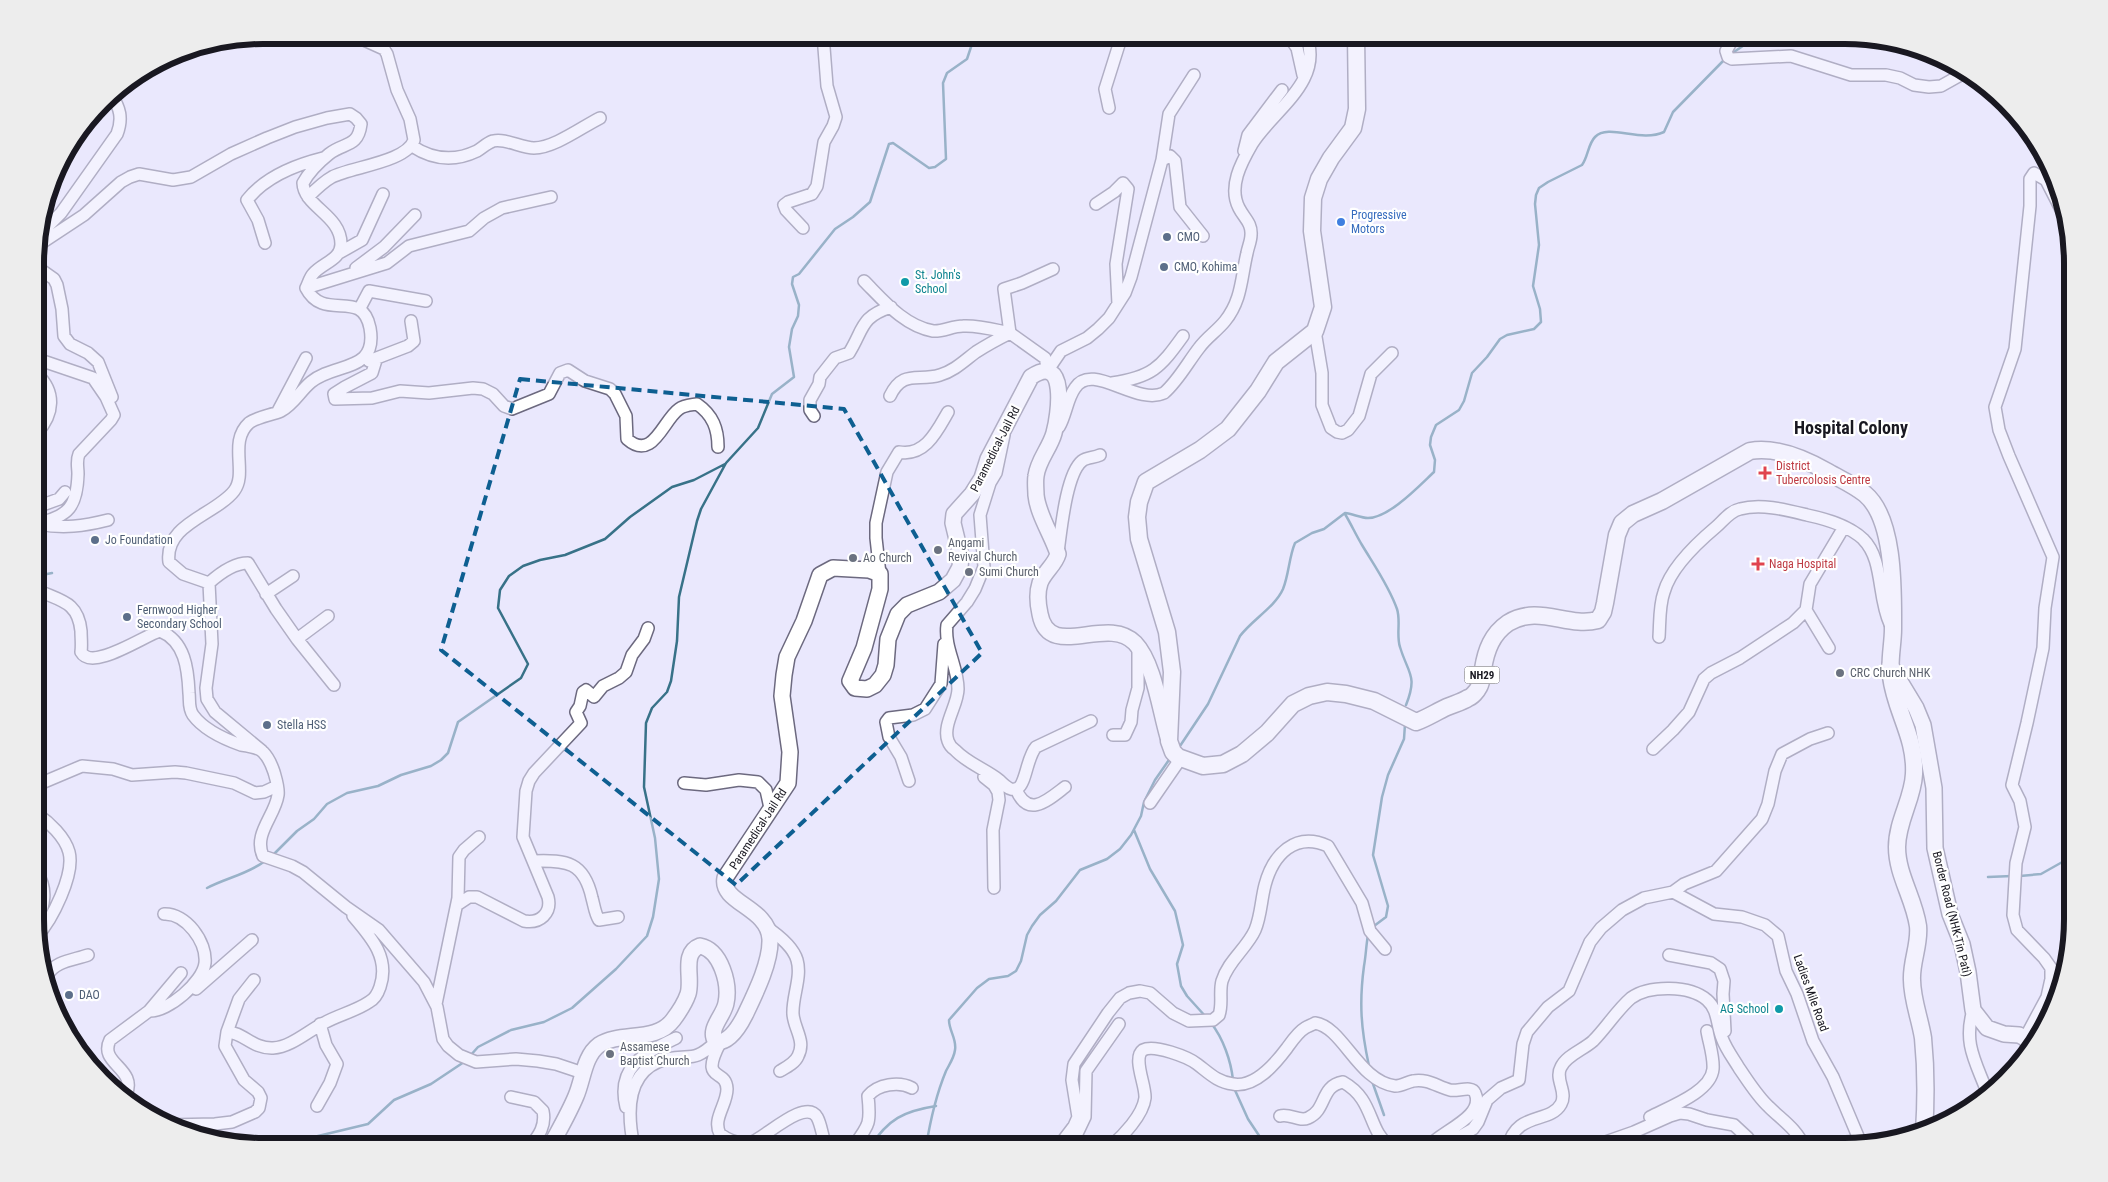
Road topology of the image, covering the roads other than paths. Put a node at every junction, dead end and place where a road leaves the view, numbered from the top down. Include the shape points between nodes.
1 (372, 44) edge
2 (384, 44) edge
3 (824, 44) edge
4 (1119, 44) edge
5 (1293, 44) edge
6 (1308, 44) edge
7 (1356, 44) edge
8 (1730, 44) edge
9 (384, 50) junction
10 (1194, 75) dead end
11 (1959, 76) edge
12 (1303, 78) junction
13 (1282, 90) dead end
14 (114, 102) edge
15 (1109, 108) dead end
16 (600, 118) dead end
17 (412, 146) junction
18 (325, 158) junction
19 (1162, 160) junction
20 (1241, 165) junction
21 (383, 194) dead end
22 (2054, 196) edge
23 (308, 197) junction
24 (551, 197) dead end
25 (1096, 204) dead end
26 (415, 215) dead end
27 (47, 227) edge
28 (803, 228) dead end
29 (1203, 236) dead end
30 (45, 241) edge
31 (265, 244) dead end
32 (339, 253) junction
33 (1053, 269) dead end
34 (44, 272) edge
35 (344, 277) junction
36 (864, 281) dead end
37 (306, 288) junction
38 (426, 301) dead end
39 (1118, 304) junction
40 (890, 307) junction
41 (360, 308) junction
42 (412, 321) dead end
43 (1314, 331) junction
44 (1010, 333) junction
45 (1183, 336) dead end
46 (1392, 353) dead end
47 (306, 358) dead end
48 (376, 360) junction
49 (44, 361) edge
50 (352, 365) junction
51 (1048, 370) junction
52 (44, 382) edge
53 (1110, 384) junction
54 (890, 396) dead end
55 (277, 412) junction
56 (948, 412) dead end
57 (114, 415) junction
58 (814, 416) dead end
59 (44, 423) edge
60 (1005, 428) junction
61 (1054, 435) junction
62 (718, 447) dead end
63 (1100, 455) dead end
64 (64, 492) dead end
65 (44, 504) edge
66 (44, 517) edge
67 (55, 518) junction
68 (108, 520) dead end
69 (44, 522) edge
70 (44, 525) edge
71 (1844, 527) junction
72 (1058, 554) junction
73 (880, 574) junction
74 (293, 576) dead end
75 (209, 583) junction
76 (44, 593) edge
77 (266, 594) junction
78 (1806, 610) junction
79 (328, 616) dead end
80 (648, 628) dead end
81 (1893, 630) junction
82 (946, 632) junction
83 (1659, 637) dead end
84 (297, 639) junction
85 (1138, 648) junction
86 (1828, 648) dead end
87 (1890, 664) junction
88 (334, 685) dead end
89 (1091, 721) dead end
90 (1828, 733) dead end
91 (946, 734) junction
92 (1113, 735) dead end
93 (1169, 741) junction
94 (1652, 750) dead end
95 (262, 751) junction
96 (1182, 758) junction
97 (909, 781) dead end
98 (44, 782) edge
99 (684, 783) dead end
100 (277, 786) junction
101 (1065, 787) dead end
102 (1016, 789) junction
103 (1150, 803) dead end
104 (770, 808) junction
105 (44, 820) edge
106 (479, 838) dead end
107 (534, 861) junction
108 (994, 888) dead end
109 (1673, 892) junction
110 (456, 905) junction
111 (346, 907) junction
112 (164, 914) dead end
113 (618, 917) dead end
114 (765, 926) junction
115 (44, 927) edge
116 (252, 940) dead end
117 (1385, 949) dead end
118 (88, 955) dead end
119 (1669, 955) dead end
120 (50, 970) edge
121 (181, 973) dead end
122 (254, 980) dead end
123 (175, 1001) junction
124 (436, 1004) junction
125 (1973, 1010) junction
126 (149, 1011) junction
127 (320, 1024) junction
128 (1120, 1024) dead end
129 (1706, 1030) dead end
130 (227, 1032) junction
131 (2031, 1035) edge
132 (676, 1038) dead end
133 (2027, 1041) edge
134 (718, 1042) junction
135 (1726, 1048) junction
136 (780, 1070) dead end
137 (583, 1073) junction
138 (912, 1088) dead end
139 (1985, 1088) edge
140 (127, 1092) edge
141 (511, 1097) dead end
142 (317, 1106) dead end
143 (1280, 1116) dead end
144 (630, 1122) junction
145 (1924, 1124) edge
146 (186, 1125) edge
147 (1627, 1135) junction
148 (537, 1138) edge
149 (555, 1138) edge
150 (633, 1138) edge
151 (730, 1138) edge
152 (760, 1138) edge
153 (824, 1138) edge
154 (860, 1138) edge
155 (1065, 1138) edge
156 (1074, 1138) edge
157 (1118, 1138) edge
158 (1384, 1138) edge
159 (1438, 1138) edge
160 (1457, 1138) edge
161 (1510, 1138) edge
162 (1618, 1138) edge
163 (1748, 1138) dead end
164 (1800, 1138) edge
165 (1859, 1138) edge

1 - 9 street
2 - 9 street
3 - 28 street via 827,86 836,117 824,142 817,186 812,194 784,205
4 - 15 street via 1105,89
5 - 12 street via 1299,54
6 - 12 street via 1308,64
7 - 43 highway via 1357,109 1353,128 1319,179 1313,198 1312,230 1323,307
8 - 11 street via 1726,51 1732,59 1791,56 1844,73 1886,75 1914,85 1942,86
9 - 17 street via 414,131
10 - 19 street via 1169,114
12 - 20 street via 1289,103 1258,134
13 - 20 street via 1248,135
14 - 27 street via 121,120 117,134 61,213
16 - 17 street via 538,148 491,142 475,152 450,159 430,156
17 - 23 street via 384,160 330,178
18 - 23 street via 308,173 303,183
18 - 30 street via 360,134 361,124 356,118 342,114 295,127 231,154 192,177 173,180 139,174 130,177 84,215
18 - 31 street via 278,175 247,200 258,220
19 - 29 street via 1170,156 1175,161 1180,207
19 - 39 street via 1131,277
20 - 53 street via 1234,188 1236,202 1249,222 1252,236 1234,308 1224,323 1200,345 1164,393 1147,396
21 - 32 street via 362,240
22 - 131 street via 2046,180 2034,173 2030,179 2015,349 1995,406 1999,430 2053,557 2043,648 2012,777 2025,827 2012,904 2017,930 2051,968 2047,997
23 - 32 street via 337,228 341,244
24 - 35 street via 502,208 469,231 409,246 387,263
25 - 39 street via 1124,183 1126,185 1116,264
26 - 35 street via 384,247
32 - 37 street via 313,274
33 - 44 street via 1004,288
34 - 57 street via 54,278 57,285 64,336 70,344 98,362 111,392
35 - 37 street
36 - 40 street
37 - 41 street via 317,301 327,305
38 - 41 street via 369,290
39 - 51 street via 1098,330 1061,351
40 - 44 street via 909,322 925,329 935,331 972,326
40 - 58 street via 873,314 862,327 849,353 835,358 824,371 810,400
41 - 50 street via 369,325 371,340 366,355
42 - 48 street via 414,341
43 - 46 street via 1322,373 1322,405 1331,428 1336,432 1348,430 1358,416 1371,374
43 - 93 highway via 1276,362 1228,428 1200,450 1158,473 1143,488 1137,517 1139,539 1167,632 1171,665
44 - 51 street via 1045,358
44 - 54 street via 954,369 939,375 906,378
45 - 53 street via 1156,369 1147,375
47 - 55 street
48 - 50 street
48 - 62 street via 372,373 334,394 335,399 372,398 400,390 429,393 473,388 493,394 504,406 512,409 549,394 560,373 568,370 616,394 626,416 627,439 632,444 646,445 656,438 677,410 697,404 715,424
49 - 57 street via 93,378
50 - 55 street via 317,378 290,405
51 - 60 main road, Paramedical-Jail Rd via 1032,377
51 - 61 main road via 1056,380 1059,401
52 - 59 street via 51,401 49,416
53 - 61 street via 1096,378 1079,383
55 - 75 street via 250,422 242,432 238,452 239,484 222,504 179,532 168,552 169,562 183,574
56 - 73 street via 931,440 913,452 899,452 887,472 875,531
57 - 67 street via 79,454 76,499 67,512
60 - 73 main road, Paramedical-Jail Rd via 972,494 954,514 961,556 953,580 939,592 907,605 898,614 888,639 883,674 875,685 867,689 855,688 850,684 851,677 864,648 880,588
60 - 82 street via 996,473 980,515 984,567 975,589 949,621
61 - 72 main road via 1036,476 1036,498
63 - 72 street via 1086,458 1074,470
64 - 65 street via 59,499
66 - 67 street
67 - 69 street
68 - 70 street via 83,527
71 - 78 street via 1810,584
71 - 81 street via 1862,538 1877,561 1881,600
71 - 83 street via 1784,509 1751,508 1732,512 1688,552 1664,590
72 - 85 main road via 1040,583 1039,610 1050,634 1065,638 1121,633
73 - 104 main road, Paramedical-Jail Rd via 869,570 833,568 820,575 787,657 782,696 790,752 789,778
74 - 77 street
75 - 77 street via 242,563 248,564
75 - 95 street via 212,644 206,699 227,724
76 - 95 street via 65,602 76,612 81,652 86,657 121,650 150,633 160,631 167,634 185,660 193,715 225,739
77 - 84 street
78 - 86 street
78 - 94 street via 1793,623 1704,679 1689,712
79 - 84 street
80 - 107 street via 623,676 603,686 594,697 586,690 583,692 576,712 582,723 529,781 522,830
81 - 87 highway, NH29
81 - 96 highway, NH29 via 1890,549 1876,508 1866,495 1820,468 1776,450 1761,449 1740,456 1622,522 1603,612 1598,620 1591,622 1530,615 1509,623 1487,649 1479,688 1470,698 1416,722 1374,701 1327,692 1308,696 1293,704 1242,754 1223,764 1203,766
82 - 91 street via 958,690
82 - 97 street via 943,674 936,692 920,713 889,718 886,722 889,737 901,757
84 - 88 street
85 - 92 street via 1139,680 1131,722 1125,735
85 - 93 main road via 1150,672
87 - 125 main road, Border Road (NHK-Tin Pati) via 1923,726 1934,788 1935,848 1950,914 1962,944
87 - 145 highway, NH29 via 1895,696 1912,741 1914,758 1912,790 1897,845 1903,879 1913,902 1918,928 1912,982 1923,1039
89 - 102 street via 1036,747 1024,781
90 - 109 street via 1782,754 1762,819 1716,871
91 - 102 street via 954,750 1010,789
91 - 108 street via 944,742 950,756 987,779 998,792 993,830
93 - 96 highway via 1173,752
95 - 100 street
96 - 103 street
98 - 100 street via 82,766 113,769 132,776 186,773 234,783 255,793
99 - 104 street via 758,782 766,790
100 - 111 street via 278,795 260,845 263,856 303,872
101 - 102 street via 1044,804 1035,805 1023,801
104 - 114 main road, Paramedical-Jail Rd via 724,884 733,898 754,911
105 - 115 street via 63,840 69,851 70,866
106 - 110 street via 459,857
107 - 110 street via 550,904 540,920 524,921 477,897 469,896
107 - 113 street via 558,860 583,872 599,920
109 - 160 street via 1644,898 1622,910 1601,928 1590,942 1569,991 1548,1008 1527,1032 1519,1080 1501,1088 1487,1100 1473,1129
109 - 165 street, Ladies Mile Road via 1714,914 1742,917 1765,925 1778,936 1786,971 1813,1040 1833,1077
110 - 124 street
111 - 124 street via 379,930 424,982
111 - 127 street via 380,951 384,971 377,994 370,1002
112 - 123 street via 180,917 188,925 197,936 205,960 199,978
114 - 134 main road via 770,937 761,979 740,1025 726,1040
114 - 136 street via 788,946 797,959 798,967 794,1015 801,1039 799,1056
116 - 123 street via 186,997
117 - 155 street via 1370,931 1362,903 1328,846 1310,841 1287,847 1271,867 1251,938 1222,981 1219,1015 1213,1020 1190,1021 1172,1013 1150,993 1140,991 1120,998 1074,1064 1072,1080 1078,1117
118 - 120 street via 58,964
119 - 135 street via 1712,963 1720,969 1724,981
121 - 126 street
122 - 130 street via 239,1000
123 - 126 street
124 - 137 street via 443,1039 467,1060 516,1058 556,1064
125 - 133 main road via 1994,1032 2019,1034
125 - 139 street via 1968,1030 1970,1050
126 - 140 street via 110,1040 107,1046 109,1056 130,1083
127 - 130 street via 293,1041 273,1048 254,1045
127 - 142 street via 336,1064
128 - 156 street via 1086,1071 1085,1117
129 - 147 street via 1713,1070 1709,1082 1702,1090 1648,1118
130 - 146 street via 225,1046 244,1080 258,1092 261,1098 259,1108 232,1122
132 - 144 street via 647,1054 629,1070 623,1090
134 - 137 main road via 713,1038 713,1030 726,1003 724,972 711,951 700,946 691,952 689,992 670,1024 659,1031 601,1044 594,1049
134 - 144 street via 699,1056 667,1059 643,1073 630,1101
134 - 151 street via 711,1065 726,1084 727,1091 717,1122 720,1134
135 - 161 street via 1714,1010 1698,994 1672,989 1644,991 1631,998 1596,1037 1562,1065 1558,1078 1563,1095 1559,1107 1521,1124
135 - 164 street via 1768,1106
137 - 149 main road via 577,1094
138 - 154 street via 896,1084 872,1092 868,1096 870,1121
141 - 148 street via 534,1102 543,1111 544,1124
143 - 158 street via 1289,1114 1307,1119 1317,1110 1326,1092 1343,1082 1363,1098
144 - 150 street
147 - 162 street
147 - 163 street via 1670,1116 1689,1114 1734,1125
152 - 153 street via 783,1120 808,1113 818,1118
157 - 159 street via 1143,1104 1138,1062 1143,1050 1164,1050 1189,1060 1216,1079 1241,1084 1262,1075 1279,1060 1304,1028 1315,1023 1327,1028 1365,1070 1386,1083 1396,1086 1420,1081 1450,1090 1474,1090 1476,1102 1473,1111

